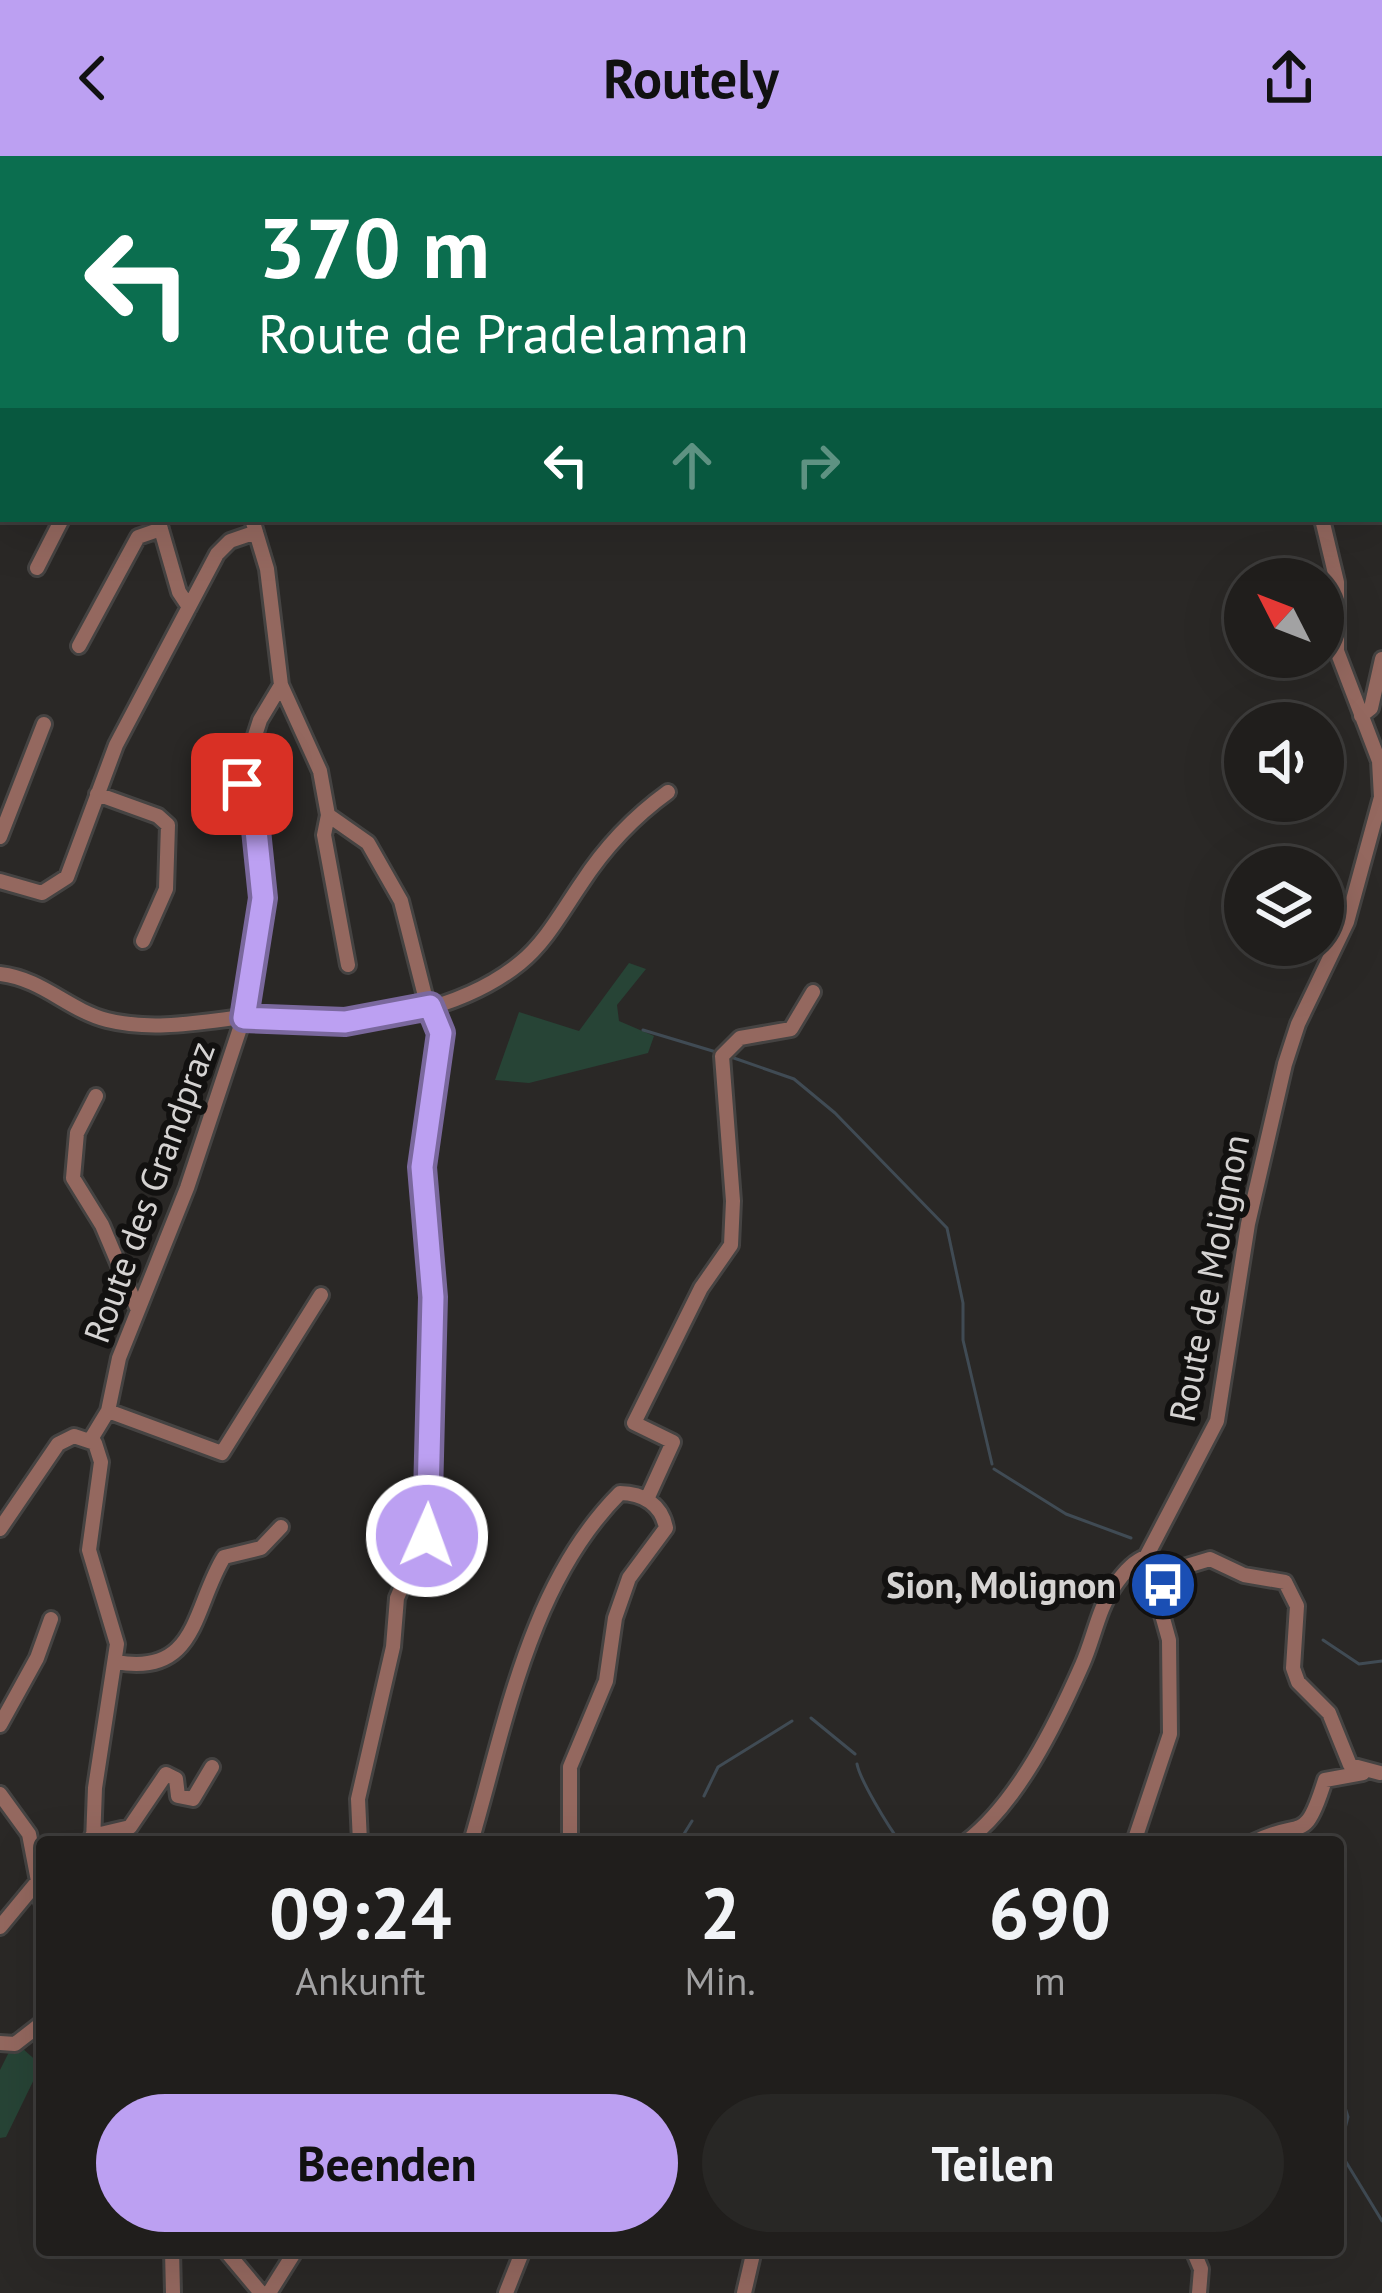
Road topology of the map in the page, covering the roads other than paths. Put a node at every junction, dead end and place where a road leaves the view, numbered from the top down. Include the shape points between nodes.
1 (60, 522) edge
2 (1323, 522) edge
3 (159, 524) edge
4 (254, 526) edge
5 (37, 568) dead end
6 (189, 607) junction
7 (80, 646) dead end
8 (1382, 658) edge
9 (281, 685) junction
10 (1361, 716) junction
11 (44, 724) dead end
12 (668, 792) dead end
13 (97, 794) junction
14 (328, 815) junction
15 (0, 837) edge
16 (0, 881) edge
17 (143, 941) dead end
18 (348, 965) dead end
19 (0, 974) edge
20 (813, 992) dead end
21 (430, 1006) junction
22 (244, 1018) junction
23 (96, 1096) dead end
24 (321, 1295) dead end
25 (138, 1310) junction
26 (108, 1411) junction
27 (91, 1439) junction
28 (647, 1499) junction
29 (281, 1527) dead end
30 (0, 1529) edge
31 (1146, 1557) junction
32 (1150, 1576) junction
33 (51, 1619) dead end
34 (116, 1662) junction
35 (0, 1725) edge
36 (212, 1767) dead end
37 (1381, 1772) edge
38 (0, 1794) edge
39 (93, 1836) edge
40 (102, 1836) edge
41 (360, 1836) edge
42 (473, 1836) edge
43 (570, 1836) edge
44 (973, 1836) edge
45 (1136, 1836) edge
46 (1278, 1836) edge
47 (36, 1871) edge
48 (36, 1883) edge
49 (0, 1927) edge
50 (36, 2028) edge
51 (0, 2043) edge
52 (172, 2256) edge
53 (231, 2256) edge
54 (292, 2256) edge
55 (521, 2256) edge
56 (753, 2256) edge
57 (1196, 2256) edge
58 (172, 2293) edge
59 (265, 2293) edge
60 (506, 2293) edge
61 (744, 2293) edge
62 (1199, 2293) edge

1 - 5 street
2 - 10 street, Route de Molignon via 1337,582 1337,651
3 - 6 street
3 - 7 street via 138,537
4 - 6 street via 220,549
4 - 9 street
6 - 13 street
8 - 10 street via 1371,708
9 - 14 street via 320,771
9 - 22 street, Route des Grandpraz via 243,773 263,898
10 - 31 street, Route de Molignon via 1382,778 1365,860 1285,1064 1248,1224 1217,1421
11 - 15 street
12 - 21 street via 613,839 526,959 474,993
13 - 16 street via 57,887 36,893
13 - 17 street via 168,825 166,889
14 - 18 street via 324,835
14 - 21 street via 368,843 390,881
19 - 22 street via 46,985 108,1020 200,1025
20 - 28 street via 791,1029 740,1038 722,1056 731,1245 634,1423 673,1442
21 - 22 street via 345,1022
21 - 41 street via 441,1033 422,1167 433,1297 428,1526 397,1598 358,1799
22 - 25 street, Route des Grandpraz
23 - 25 street via 76,1133 73,1178
24 - 26 street via 222,1453
25 - 26 street, Route des Grandpraz
26 - 27 street, Route des Grandpraz
27 - 30 street via 58,1444
27 - 34 street via 101,1462 89,1550 113,1622
28 - 42 street via 620,1493 539,1618
28 - 43 street via 666,1528 629,1578 615,1618 605,1681 569,1767
29 - 34 street via 261,1548 224,1557 205,1609 172,1654 148,1666
31 - 32 street
31 - 44 street, Route de Molignon via 1111,1592 1035,1755
32 - 37 street via 1210,1559 1285,1582 1298,1606 1298,1682 1329,1713 1350,1765
32 - 45 street via 1169,1640 1170,1734
33 - 35 street
34 - 39 street
36 - 40 street via 194,1799 178,1796 176,1779 166,1774 130,1827
37 - 46 street via 1324,1780 1310,1821
38 - 47 street via 29,1834
48 - 49 street
50 - 51 street via 15,2044
52 - 58 street
53 - 59 street
54 - 59 street
55 - 60 street
56 - 61 street
57 - 62 street

